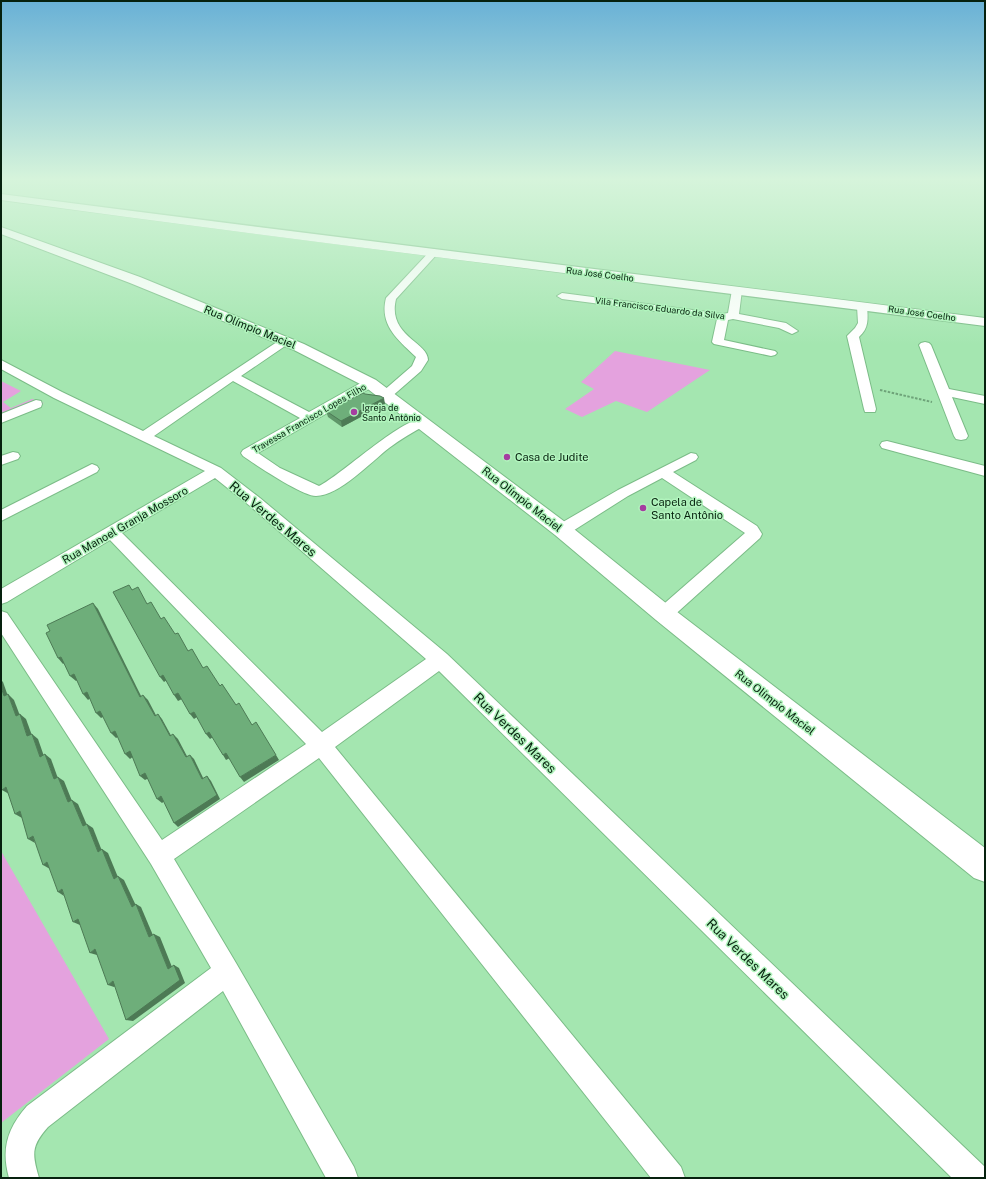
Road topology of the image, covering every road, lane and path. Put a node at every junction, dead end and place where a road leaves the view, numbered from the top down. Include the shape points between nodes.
1 (14, 235) edge
2 (284, 235) edge
3 (434, 252) junction
4 (737, 290) junction
5 (562, 296) dead end
6 (862, 306) junction
7 (728, 316) junction
8 (985, 322) edge
9 (792, 331) dead end
10 (284, 342) junction
11 (925, 345) dead end
12 (770, 353) dead end
13 (1, 364) edge
14 (232, 376) junction
15 (370, 383) junction
16 (864, 386) junction
17 (943, 392) junction
18 (386, 395) junction
19 (985, 400) edge
20 (36, 404) dead end
21 (948, 406) junction
22 (870, 410) dead end
23 (310, 418) junction
24 (1, 419) edge
25 (421, 422) junction
26 (145, 436) junction
27 (961, 436) dead end
28 (887, 446) dead end
29 (690, 457) dead end
30 (92, 470) dead end
31 (985, 471) edge
32 (216, 472) junction
33 (664, 472) junction
34 (1, 516) edge
35 (562, 530) junction
36 (112, 532) junction
37 (1, 597) edge
38 (664, 614) junction
39 (1, 618) edge
40 (440, 660) junction
41 (321, 745) junction
42 (159, 856) junction
43 (985, 867) edge
44 (227, 972) junction
45 (24, 1178) edge
46 (343, 1178) edge
47 (670, 1178) edge
48 (974, 1178) edge

1 - 10 street, Rua Olímpio Maciel via 135,280
2 - 3 street, Rua José Coelho
3 - 4 street, Rua José Coelho
3 - 18 street via 391,298 388,305 389,317 394,327 422,358 417,368
4 - 6 street, Rua José Coelho
4 - 7 street, Vila Francisco Eduardo da Silva
5 - 7 street, Vila Francisco Eduardo da Silva
6 - 8 street, Rua José Coelho
6 - 16 street via 863,324 853,336
7 - 9 street via 782,325
7 - 12 street via 718,342
10 - 14 street
10 - 15 street, Rua Olímpio Maciel
11 - 17 street
13 - 26 street, Rua Verdes Mares via 58,395
14 - 23 street
14 - 26 street
15 - 18 street, Rua Olímpio Maciel
15 - 23 street, Travessa Francisco Lopes Filho
16 - 21 path
16 - 22 street
17 - 19 street
17 - 21 street
18 - 25 street, Rua Olímpio Maciel
20 - 24 street
21 - 27 street
23 - 25 street, Travessa Francisco Lopes Filho via 248,453 275,471 315,491 321,491 334,484 385,444
25 - 35 street, Rua Olímpio Maciel
26 - 32 street, Rua Verdes Mares
28 - 31 street
29 - 33 street
30 - 34 street
32 - 36 street, Rua Manoel Granja Mossoro
32 - 40 street, Rua Verdes Mares via 255,502
33 - 35 street via 623,493
33 - 38 street via 754,534
35 - 38 street, Rua Olímpio Maciel
36 - 37 street, Rua Manoel Granja Mossoro
36 - 41 street
38 - 43 street, Rua Olímpio Maciel
39 - 42 street
40 - 41 street
40 - 48 street, Rua Verdes Mares
41 - 42 street
41 - 47 street
42 - 44 street
44 - 45 street via 28,1125 18,1153
44 - 46 street

